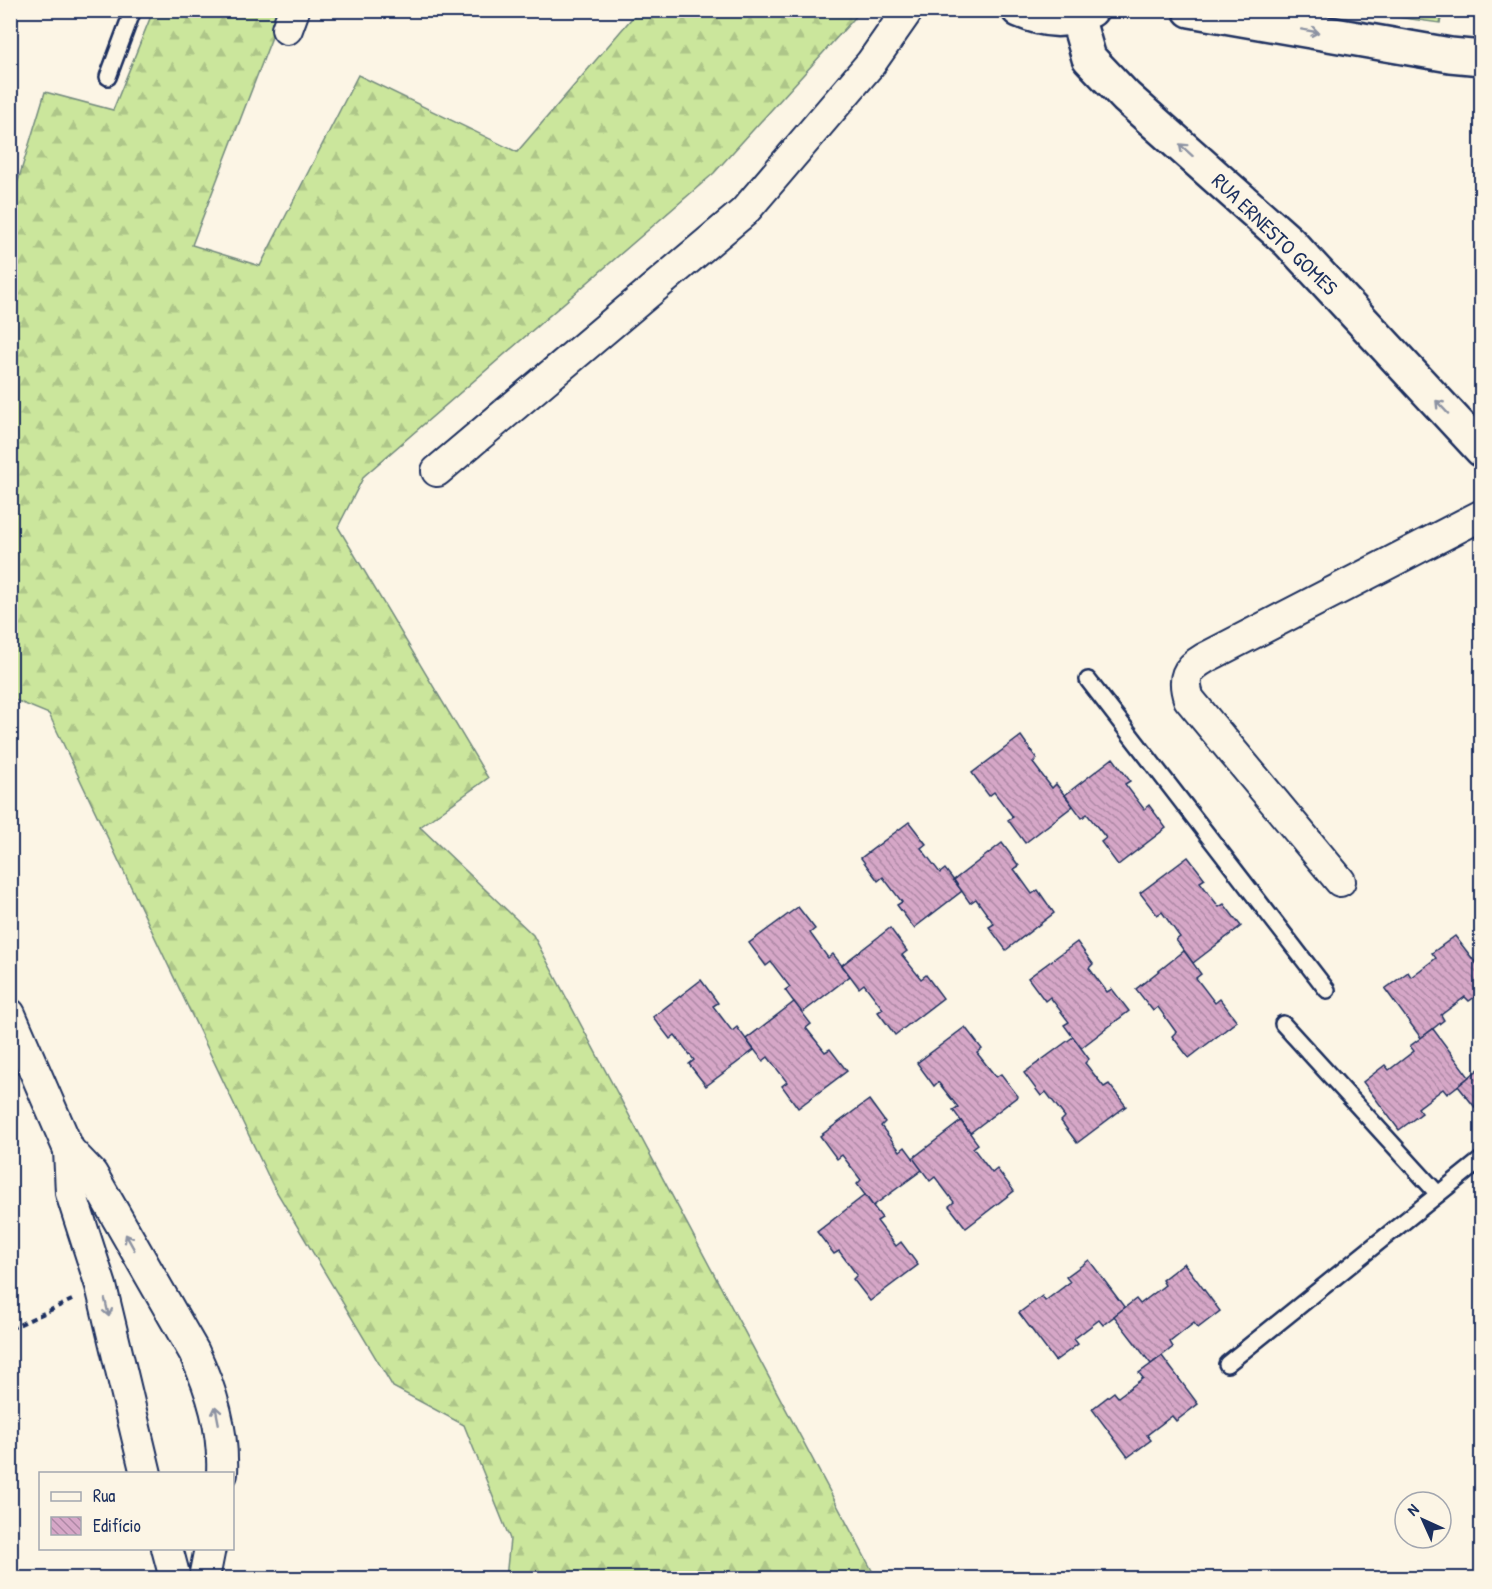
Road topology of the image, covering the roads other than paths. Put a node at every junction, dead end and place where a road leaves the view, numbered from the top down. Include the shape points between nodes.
1 (133, 10) edge
2 (908, 10) edge
3 (1019, 10) edge
4 (1190, 10) edge
5 (1084, 14) edge
6 (1482, 58) edge
7 (108, 77) dead end
8 (1482, 450) edge
9 (437, 471) dead end
10 (1482, 515) edge
11 (1088, 680) dead end
12 (1340, 881) dead end
13 (1327, 990) dead end
14 (10, 1014) edge
15 (1283, 1024) dead end
16 (69, 1150) junction
17 (1482, 1159) edge
18 (1438, 1194) junction
19 (1227, 1364) dead end
20 (146, 1472) edge
21 (222, 1472) edge
22 (168, 1550) edge
23 (210, 1550) edge
24 (175, 1578) edge
25 (204, 1578) edge

1 - 7 lane
2 - 9 street via 871,63 744,212
3 - 5 main road via 1062,21
4 -> 6 main road
8 -> 5 main road, RUA ERNESTO GOMES via 1289,242 1126,97 1089,58
10 - 12 street via 1205,658 1186,675 1189,699
11 - 13 lane
14 - 16 street
15 - 18 lane
16 -> 20 street via 71,1193 101,1287
21 -> 16 street via 217,1413 194,1352 92,1174
17 - 18 lane
18 - 19 lane
22 - 24 street
23 - 25 street

